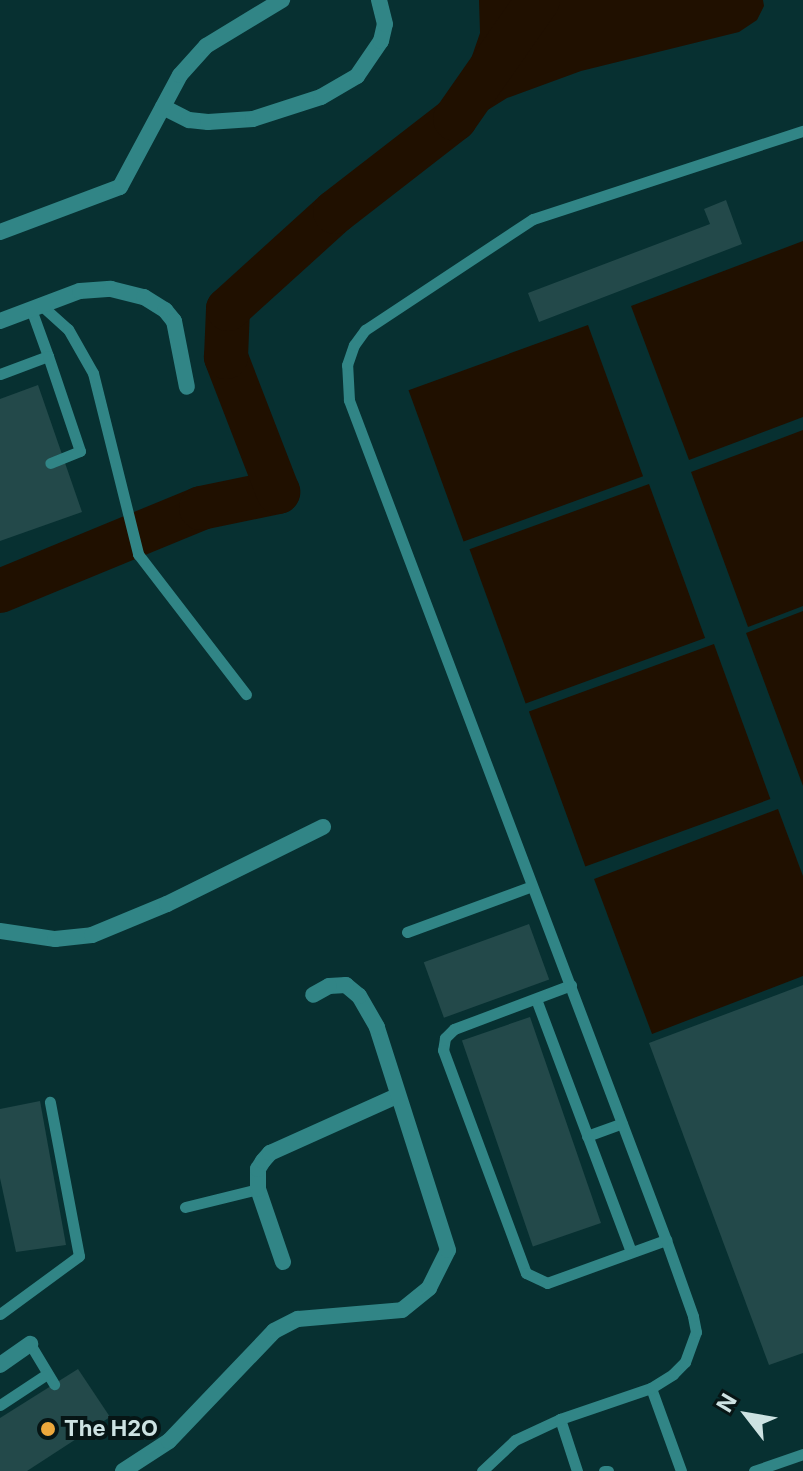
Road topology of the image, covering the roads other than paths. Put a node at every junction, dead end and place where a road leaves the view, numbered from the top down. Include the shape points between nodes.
1 (282, 0) edge
2 (379, 0) edge
3 (163, 107) junction
4 (803, 131) edge
5 (0, 232) edge
6 (36, 307) junction
7 (0, 321) edge
8 (48, 356) junction
9 (0, 374) edge
10 (187, 387) dead end
11 (50, 463) dead end
12 (246, 694) dead end
13 (323, 827) dead end
14 (532, 886) junction
15 (0, 931) edge
16 (407, 932) dead end
17 (571, 985) junction
18 (313, 995) dead end
19 (536, 999) junction
20 (397, 1096) junction
21 (50, 1102) dead end
22 (622, 1123) junction
23 (587, 1136) junction
24 (258, 1189) junction
25 (185, 1207) dead end
26 (666, 1240) junction
27 (631, 1252) junction
28 (283, 1262) dead end
29 (0, 1314) edge
30 (30, 1344) joint
31 (0, 1365) edge
32 (651, 1388) junction
33 (0, 1405) edge
34 (560, 1419) junction
35 (803, 1454) edge
36 (123, 1471) edge
37 (482, 1471) edge
38 (577, 1471) edge
39 (681, 1471) edge
40 (754, 1471) edge

1 - 3 street via 206,46 180,75
2 - 3 street via 385,24 381,41 357,76 321,97 253,119 208,122 189,120
3 - 5 street via 120,187
4 - 14 lane via 533,219 365,330 347,365 349,400
6 - 7 street
6 - 8 lane
6 - 10 street via 80,291 111,289 144,297 171,314
6 - 12 lane via 68,329 93,373 136,548
8 - 9 lane
8 - 11 lane via 80,451
13 - 15 street via 92,935 55,939
14 - 16 lane
14 - 17 lane
17 - 19 lane
17 - 22 lane
18 - 20 street via 338,984 354,989 377,1027
19 - 23 lane
19 - 27 lane via 454,1029 443,1050 520,1258 526,1273 547,1283
20 - 24 street via 270,1153 258,1169
20 - 36 street via 448,1250 429,1288 402,1310 298,1319 274,1331 169,1441
21 - 29 lane via 79,1256
22 - 23 lane
22 - 26 lane
23 - 27 lane
24 - 25 lane
24 - 28 street
26 - 27 lane
26 - 32 lane via 696,1332 685,1362
30 - 31 street
30 - 33 lane via 50,1379
32 - 34 lane
32 - 39 lane
34 - 37 lane via 515,1440
34 - 38 lane
35 - 40 lane

